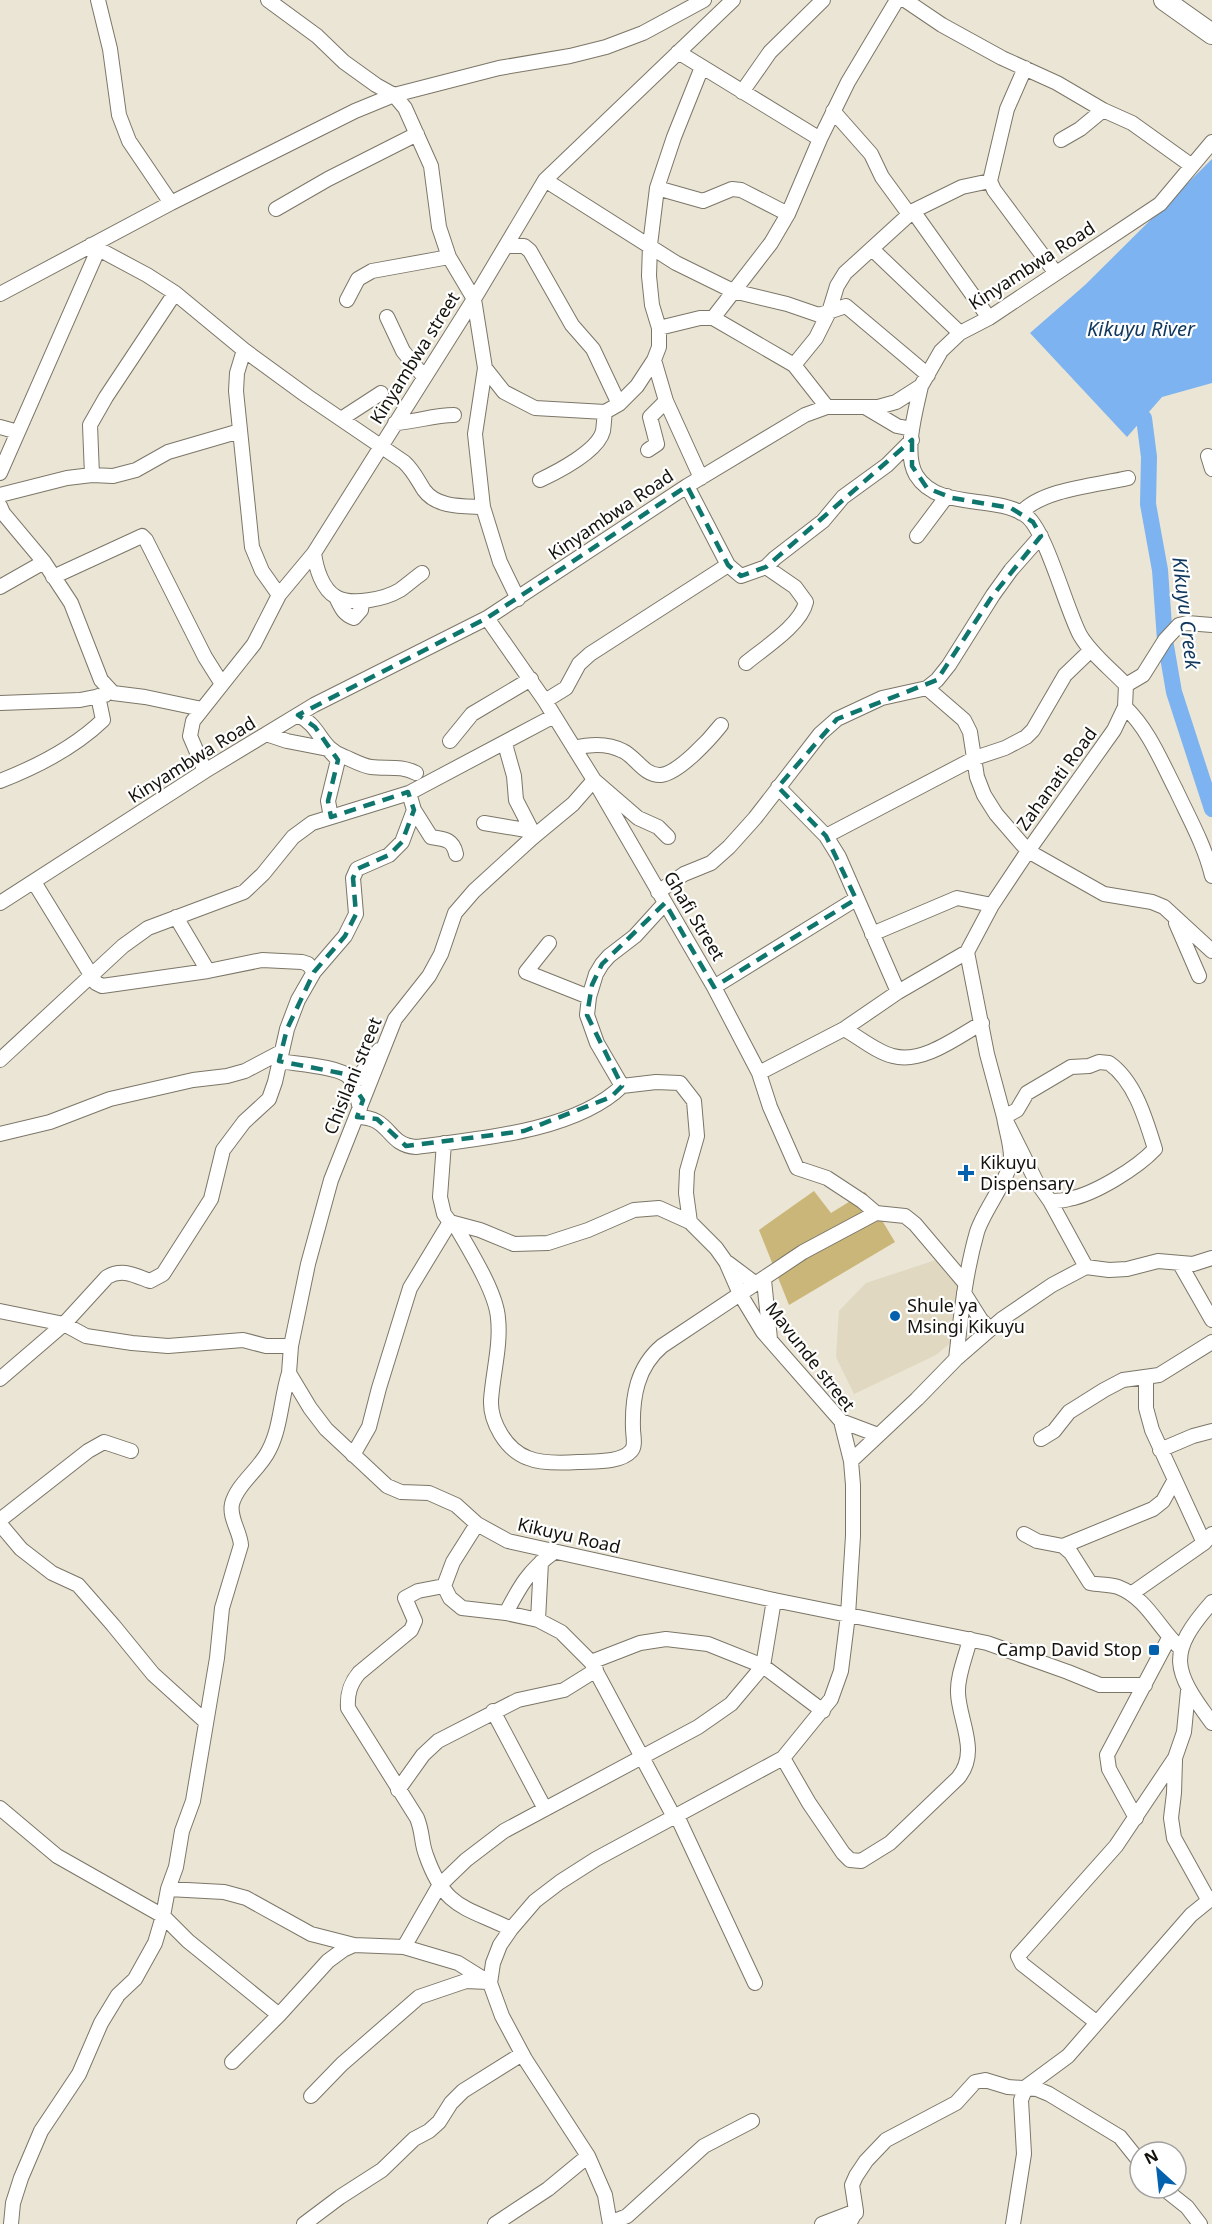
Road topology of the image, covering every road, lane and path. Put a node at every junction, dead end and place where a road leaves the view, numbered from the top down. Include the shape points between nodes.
1 (98, 0) edge
2 (268, 0) edge
3 (704, 0) edge
4 (733, 0) edge
5 (823, 0) edge
6 (897, 0) edge
7 (905, 0) edge
8 (1164, 0) edge
9 (1212, 34) edge
10 (678, 52) junction
11 (702, 67) junction
12 (1025, 68) junction
13 (742, 92) junction
14 (394, 95) junction
15 (1103, 110) junction
16 (833, 111) junction
17 (417, 134) junction
18 (820, 139) junction
19 (1061, 140) dead end
20 (1212, 142) edge
21 (1192, 166) junction
22 (545, 180) junction
23 (990, 181) junction
24 (657, 188) junction
25 (171, 203) junction
26 (276, 209) dead end
27 (911, 212) junction
28 (789, 214) junction
29 (650, 245) junction
30 (506, 246) junction
31 (95, 247) junction
32 (873, 250) junction
33 (449, 257) junction
34 (1055, 272) junction
35 (733, 291) junction
36 (175, 293) junction
37 (0, 294) edge
38 (474, 299) junction
39 (347, 300) dead end
40 (829, 312) junction
41 (387, 316) dead end
42 (713, 318) junction
43 (989, 318) junction
44 (659, 328) junction
45 (960, 333) junction
46 (244, 350) junction
47 (654, 360) junction
48 (794, 364) junction
49 (485, 368) junction
50 (424, 377) junction
51 (925, 380) junction
52 (381, 393) dead end
53 (666, 401) junction
54 (619, 404) junction
55 (863, 406) junction
56 (827, 407) junction
57 (605, 412) junction
58 (454, 415) dead end
59 (341, 418) junction
60 (395, 423) junction
61 (0, 427) edge
62 (240, 431) junction
63 (18, 432) junction
64 (912, 434) junction
65 (381, 445) junction
66 (648, 450) dead end
67 (0, 473) edge
68 (92, 475) junction
69 (701, 478) junction
70 (1128, 478) dead end
71 (540, 480) dead end
72 (687, 486) junction
73 (0, 495) edge
74 (947, 496) junction
75 (0, 506) edge
76 (483, 507) junction
77 (1021, 513) junction
78 (917, 536) dead end
79 (1041, 537) junction
80 (314, 553) junction
81 (44, 561) junction
82 (728, 565) junction
83 (766, 567) junction
84 (422, 573) dead end
85 (53, 577) junction
86 (0, 587) edge
87 (279, 595) junction
88 (518, 599) junction
89 (487, 618) junction
90 (1212, 625) edge
91 (1091, 650) junction
92 (746, 663) dead end
93 (531, 680) junction
94 (222, 684) junction
95 (1126, 685) junction
96 (927, 688) junction
97 (112, 693) junction
98 (98, 696) junction
99 (545, 701) junction
100 (0, 703) edge
101 (1125, 707) junction
102 (202, 709) junction
103 (298, 715) junction
104 (554, 716) junction
105 (721, 725) dead end
106 (266, 734) junction
107 (450, 741) dead end
108 (505, 744) junction
109 (328, 748) junction
110 (574, 748) junction
111 (975, 758) junction
112 (206, 771) junction
113 (417, 773) dead end
114 (594, 780) junction
115 (0, 781) edge
116 (778, 787) junction
117 (408, 793) junction
118 (414, 810) junction
119 (331, 817) junction
120 (484, 823) dead end
121 (826, 836) junction
122 (668, 837) dead end
123 (1028, 850) junction
124 (456, 854) dead end
125 (1212, 876) edge
126 (34, 882) junction
127 (662, 898) junction
128 (856, 899) junction
129 (0, 903) edge
130 (992, 905) junction
131 (1171, 914) junction
132 (176, 917) junction
133 (872, 934) junction
134 (549, 943) dead end
135 (1212, 951) edge
136 (967, 952) junction
137 (208, 971) junction
138 (314, 972) junction
139 (91, 974) junction
140 (1198, 976) dead end
141 (714, 987) junction
142 (898, 992) junction
143 (589, 997) junction
144 (982, 1023) junction
145 (844, 1029) junction
146 (385, 1044) junction
147 (280, 1057) junction
148 (0, 1060) edge
149 (759, 1073) junction
150 (353, 1084) junction
151 (622, 1086) junction
152 (359, 1112) junction
153 (1004, 1117) junction
154 (0, 1134) edge
155 (444, 1143) junction
156 (1050, 1201) junction
157 (876, 1213) junction
158 (452, 1222) junction
159 (690, 1222) junction
160 (1212, 1258) edge
161 (726, 1262) junction
162 (1180, 1264) junction
163 (1086, 1267) junction
164 (760, 1282) junction
165 (964, 1288) junction
166 (740, 1294) junction
167 (0, 1311) edge
168 (1212, 1320) edge
169 (64, 1324) junction
170 (990, 1329) junction
171 (770, 1340) junction
172 (1212, 1342) edge
173 (291, 1346) junction
174 (956, 1359) junction
175 (289, 1373) junction
176 (1146, 1377) junction
177 (0, 1379) edge
178 (841, 1421) junction
179 (1212, 1431) edge
180 (878, 1435) junction
181 (1041, 1439) dead end
182 (1160, 1450) junction
183 (131, 1451) dead end
184 (353, 1455) junction
185 (851, 1461) junction
186 (1174, 1482) junction
187 (0, 1522) edge
188 (477, 1524) junction
189 (1024, 1534) dead end
190 (1208, 1539) edge
191 (1063, 1546) junction
192 (554, 1552) junction
193 (541, 1562) junction
194 (444, 1586) junction
195 (1131, 1594) junction
196 (774, 1600) junction
197 (1212, 1602) edge
198 (506, 1613) junction
199 (848, 1615) junction
200 (538, 1620) junction
201 (1169, 1638) junction
202 (970, 1639) junction
203 (1181, 1649) junction
204 (593, 1666) junction
205 (763, 1666) junction
206 (1145, 1685) junction
207 (1188, 1691) junction
208 (493, 1711) junction
209 (823, 1711) junction
210 (206, 1722) junction
211 (1212, 1723) edge
212 (642, 1758) junction
213 (783, 1758) junction
214 (1175, 1758) junction
215 (398, 1790) junction
216 (0, 1808) edge
217 (545, 1809) junction
218 (676, 1816) junction
219 (1136, 1818) junction
220 (439, 1886) junction
221 (168, 1888) junction
222 (1211, 1899) edge
223 (163, 1916) junction
224 (511, 1929) junction
225 (354, 1945) junction
226 (404, 1947) junction
227 (490, 1983) junction
228 (756, 1983) dead end
229 (279, 2015) junction
230 (1096, 2022) junction
231 (522, 2054) junction
232 (232, 2062) dead end
233 (1026, 2087) junction
234 (311, 2096) dead end
235 (752, 2121) dead end
236 (1128, 2147) edge
237 (588, 2156) junction
238 (1178, 2200) edge
239 (857, 2217) edge
240 (610, 2223) edge
241 (11, 2224) edge
242 (304, 2224) edge
243 (495, 2224) edge
244 (822, 2224) edge
245 (849, 2224) edge
246 (1013, 2224) edge
247 (1200, 2224) edge

1 - 25 street via 110,49 119,115 129,141
2 - 14 street via 317,36 344,62
3 - 14 street via 643,33 606,47 499,68
4 - 10 street, Kinyambwa street
5 - 13 street via 770,52
6 - 16 street
7 - 12 street via 942,25
8 - 9 highway
10 - 11 street
10 - 22 street, Kinyambwa street
11 - 13 street
11 - 24 street
12 - 15 street
12 - 23 street via 1007,109
13 - 18 street
14 - 17 street
14 - 25 street
15 - 19 street
15 - 21 street via 1132,123
16 - 18 street
16 - 27 street via 871,154 882,177
17 - 26 street
17 - 33 street via 431,166 439,227
18 - 28 street
20 - 21 street, Kinyambwa Road
21 - 34 street, Kinyambwa Road via 1160,204
22 - 29 street
22 - 30 street, Kinyambwa street
23 - 27 street via 962,187
23 - 34 street
24 - 28 street via 703,201 724,191 741,190
24 - 29 street
25 - 31 street
27 - 32 street
27 - 43 street
28 - 35 street
29 - 35 street via 676,263
29 - 44 street via 652,305
30 - 38 street, Kinyambwa street
30 - 54 street via 524,246 530,251 572,325 593,349
31 - 36 street
31 - 37 street
31 - 63 street
32 - 40 street via 845,273
32 - 45 street
33 - 38 street
33 - 39 street via 372,271 358,279
34 - 43 street, Kinyambwa Road
35 - 40 street via 819,315
35 - 42 street
36 - 46 street
36 - 68 street via 90,424
38 - 49 street
38 - 50 street, Kinyambwa street
40 - 48 street via 816,338
40 - 51 street via 846,306
41 - 50 street via 403,351
42 - 44 street
42 - 48 street
43 - 45 street, Kinyambwa Road
44 - 47 street
45 - 51 street, Kinyambwa Road via 941,351
46 - 59 street
46 - 62 street via 237,373
47 - 53 street
47 - 54 street
48 - 56 street
49 - 57 street via 504,392 535,408
49 - 76 street via 475,434
50 - 60 street, Kinyambwa street
51 - 55 street, Kinyambwa Road via 887,406
51 - 64 street
52 - 59 street
53 - 66 street via 650,417 657,444
53 - 69 street
54 - 57 street
55 - 56 street, Kinyambwa Road
55 - 64 street
56 - 69 street, Kinyambwa Road via 796,421
57 - 71 street via 603,432 597,441
58 - 60 street
59 - 65 street
60 - 65 street, Kinyambwa street
61 - 63 street
62 - 68 street via 168,452 136,470 112,476
62 - 87 street via 252,547 262,571
63 - 67 street
64 - 74 street via 912,466 916,476 927,488
64 - 83 street via 887,465 843,497 823,521
65 - 76 street via 413,470 433,499
65 - 80 street, Kinyambwa street
68 - 73 street
69 - 72 street, Kinyambwa Road
70 - 77 street via 1052,495 1028,505
72 - 82 street
72 - 88 street, Kinyambwa Road
74 - 77 street via 992,503
74 - 78 street
75 - 81 street
76 - 88 street via 500,562
77 - 79 street via 1033,522
79 - 91 street via 1073,621
79 - 96 street via 1011,570 949,665
80 - 84 street via 324,585 342,610 354,618 362,601 398,591
80 - 87 street, Kinyambwa street
81 - 85 street
81 - 86 street
82 - 83 street via 741,576
82 - 99 street via 590,654 579,664 566,688
83 - 92 street via 795,587 806,603 804,612 789,628
85 - 94 street via 142,536
85 - 97 street via 71,603 101,680
87 - 94 street, Kinyambwa street via 254,644
88 - 89 street, Kinyambwa Road
89 - 93 street
89 - 103 street, Kinyambwa Road
90 - 95 street via 1179,625 1143,675
91 - 95 street
91 - 111 street via 1065,675 1026,737
93 - 99 street
93 - 107 street via 472,714
94 - 102 street, Kinyambwa street
95 - 101 street, Zahanati Road
96 - 111 street via 964,720
96 - 116 street via 882,698 837,719 820,734
97 - 98 street
97 - 102 street
98 - 100 street
98 - 115 street via 103,720 91,731 69,747
99 - 104 street
101 - 123 street, Zahanati Road via 1114,730
101 - 125 street via 1137,718 1154,746 1192,822
102 - 112 street, Kinyambwa street via 193,721 190,736
103 - 106 street, Kinyambwa Road
103 - 109 street via 308,719
104 - 108 street
104 - 110 street
105 - 110 street via 703,748 662,775 647,770 618,748 594,744
106 - 109 street
106 - 112 street, Kinyambwa Road
108 - 117 street
108 - 120 street via 516,800 532,831
109 - 113 street via 370,767 403,768
109 - 119 street via 338,760 328,801
110 - 114 street
111 - 121 street
111 - 123 street via 984,795
112 - 126 street, Kinyambwa Road
114 - 122 street via 638,818 658,827
114 - 127 street, Ghafi Street
114 - 146 street, Chisilani street via 455,913 441,954 395,1019
116 - 121 street
116 - 127 street via 729,847 711,863 684,874
117 - 118 street
117 - 119 street
118 - 124 street via 430,837 447,839
118 - 138 street via 402,842 389,855 357,869 352,878 356,914 345,936
119 - 132 street via 312,822 293,837 244,892
121 - 128 street
123 - 130 street, Zahanati Road
123 - 131 street via 1104,894 1152,902
126 - 129 street, Kinyambwa Road
126 - 139 street
127 - 141 street, Ghafi Street
127 - 143 street via 635,936 602,964
128 - 133 street
128 - 141 street
130 - 133 street via 957,898
130 - 136 street, Zahanati Road
131 - 135 street
131 - 140 street
132 - 137 street
132 - 139 street via 148,928
133 - 142 street
134 - 143 street via 526,972
136 - 142 street
136 - 144 street
137 - 138 street via 262,960 302,962
137 - 139 street via 102,986
138 - 147 street via 298,1000
139 - 148 street
141 - 149 street, Ghafi Street
142 - 145 street
143 - 151 street via 587,1015 597,1043
144 - 145 street via 908,1059 891,1056
144 - 153 street
145 - 149 street
146 - 150 street
146 - 152 street, Chisilani street
147 - 150 street via 338,1071
147 - 154 street via 227,1076 110,1099 50,1122
147 - 169 street via 269,1099 244,1122 223,1150 211,1199 163,1274 150,1281 114,1272
149 - 157 street, Ghafi Street via 797,1168 827,1178
150 - 152 street
151 - 155 street via 611,1097 553,1124
151 - 159 street via 680,1083 694,1101 697,1136 687,1171 686,1193
152 - 155 street via 377,1119 406,1146
152 - 173 street, Chisilani street via 331,1180
153 - 156 street
153 - 156 street via 1017,1110 1028,1093 1071,1067 1099,1062 1116,1068 1135,1097 1155,1149 1146,1159 1085,1194
153 - 165 street via 1011,1157 1009,1168 982,1218
155 - 158 street via 440,1197
156 - 163 street
157 - 164 street via 803,1252
157 - 165 street via 905,1216 915,1224
158 - 159 street, Mavunde street via 514,1244 548,1243 570,1237 634,1210 659,1208
158 - 166 street via 487,1285 498,1316 493,1417 513,1449 528,1458 585,1462 614,1459 631,1452 638,1382 644,1365 662,1346
158 - 184 street via 410,1288 369,1427
159 - 161 street, Mavunde street
160 - 162 street
161 - 164 street
161 - 166 street, Mavunde street
162 - 163 street via 1158,1261 1109,1270
162 - 168 street
163 - 170 street
164 - 166 street
164 - 171 street
165 - 170 street
165 - 174 street
166 - 171 street, Mavunde street
167 - 169 street
169 - 173 street via 86,1336 132,1343 168,1346 243,1340 266,1346
169 - 177 street
170 - 174 street
171 - 178 street, Mavunde street
172 - 176 street via 1159,1375
173 - 175 street
174 - 180 street
175 - 184 street, Kikuyu Road via 326,1429
175 - 210 street via 271,1448 233,1502 231,1512 241,1545 222,1608
176 - 181 street via 1122,1380 1104,1390 1070,1412 1054,1431
176 - 182 street via 1148,1419
178 - 180 street
178 - 185 street, Mavunde street
179 - 182 street
180 - 185 street
182 - 186 street
183 - 187 street via 104,1442
184 - 188 street, Kikuyu Road via 387,1486 401,1492 429,1493 456,1505
185 - 199 street, Mavunde street via 853,1536
186 - 190 street
186 - 191 street via 1154,1509
187 - 210 street via 21,1549 52,1573 78,1585 153,1674
188 - 192 street, Kikuyu Road via 508,1541
188 - 194 street via 453,1562
189 - 191 street
190 - 195 street
191 - 195 street via 1090,1582 1116,1586
192 - 193 street
192 - 196 street, Kikuyu Road
193 - 198 street via 525,1578
193 - 200 street
194 - 198 street via 462,1608
194 - 215 street via 405,1598 415,1621 411,1630 358,1673 348,1695 348,1708
195 - 201 street
196 - 199 street, Kikuyu Road
196 - 205 street
197 - 203 street via 1190,1628
198 - 200 street
199 - 202 street, Kikuyu Road
199 - 209 street, Mavunde street via 837,1688
200 - 204 street via 561,1632
201 - 203 street
201 - 206 street
202 - 206 street, Kikuyu Road via 1100,1685
202 - 213 street via 958,1691 967,1732 966,1767 890,1843 861,1861 845,1856
203 - 207 street via 1182,1674
204 - 205 street via 640,1643 666,1639 708,1644
204 - 208 street via 564,1690 518,1700
204 - 212 street
205 - 209 street
205 - 212 street via 716,1716
206 - 219 street via 1107,1755 1109,1769
207 - 211 street
207 - 214 street via 1184,1732
208 - 215 street via 438,1741
208 - 217 street
209 - 213 street, Mavunde street
210 - 221 street via 193,1801
212 - 217 street
212 - 218 street
213 - 218 street
214 - 219 street
214 - 222 street via 1171,1818 1174,1838
215 - 220 street via 423,1832 424,1850
216 - 223 street via 57,1856
217 - 220 street via 504,1831
218 - 224 street via 560,1882 535,1901
218 - 228 street
219 - 230 street via 1018,1956 1022,1964
220 - 224 street via 467,1910
220 - 226 street
221 - 223 street
221 - 225 street via 224,1892 246,1898 311,1934
222 - 230 street via 1191,1915
223 - 229 street
223 - 241 street via 155,1943 135,1979 118,1995 79,2074 41,2131 16,2195
224 - 227 street via 498,1949
225 - 226 street
225 - 229 street via 328,1961
226 - 227 street via 458,1963
227 - 231 street
227 - 234 street via 466,1981 419,1997
229 - 232 street
230 - 233 street via 1068,2056
231 - 237 street
231 - 242 street via 464,2091 429,2131 414,2139 382,2170
233 - 236 street via 1049,2094 1110,2130
233 - 239 street via 975,2082 951,2106 886,2140 866,2161 852,2185
233 - 246 street via 1021,2100 1024,2154
235 - 240 street via 704,2146 627,2216
237 - 240 street via 605,2195
237 - 243 street via 549,2189
238 - 247 street
239 - 244 street
239 - 245 street

